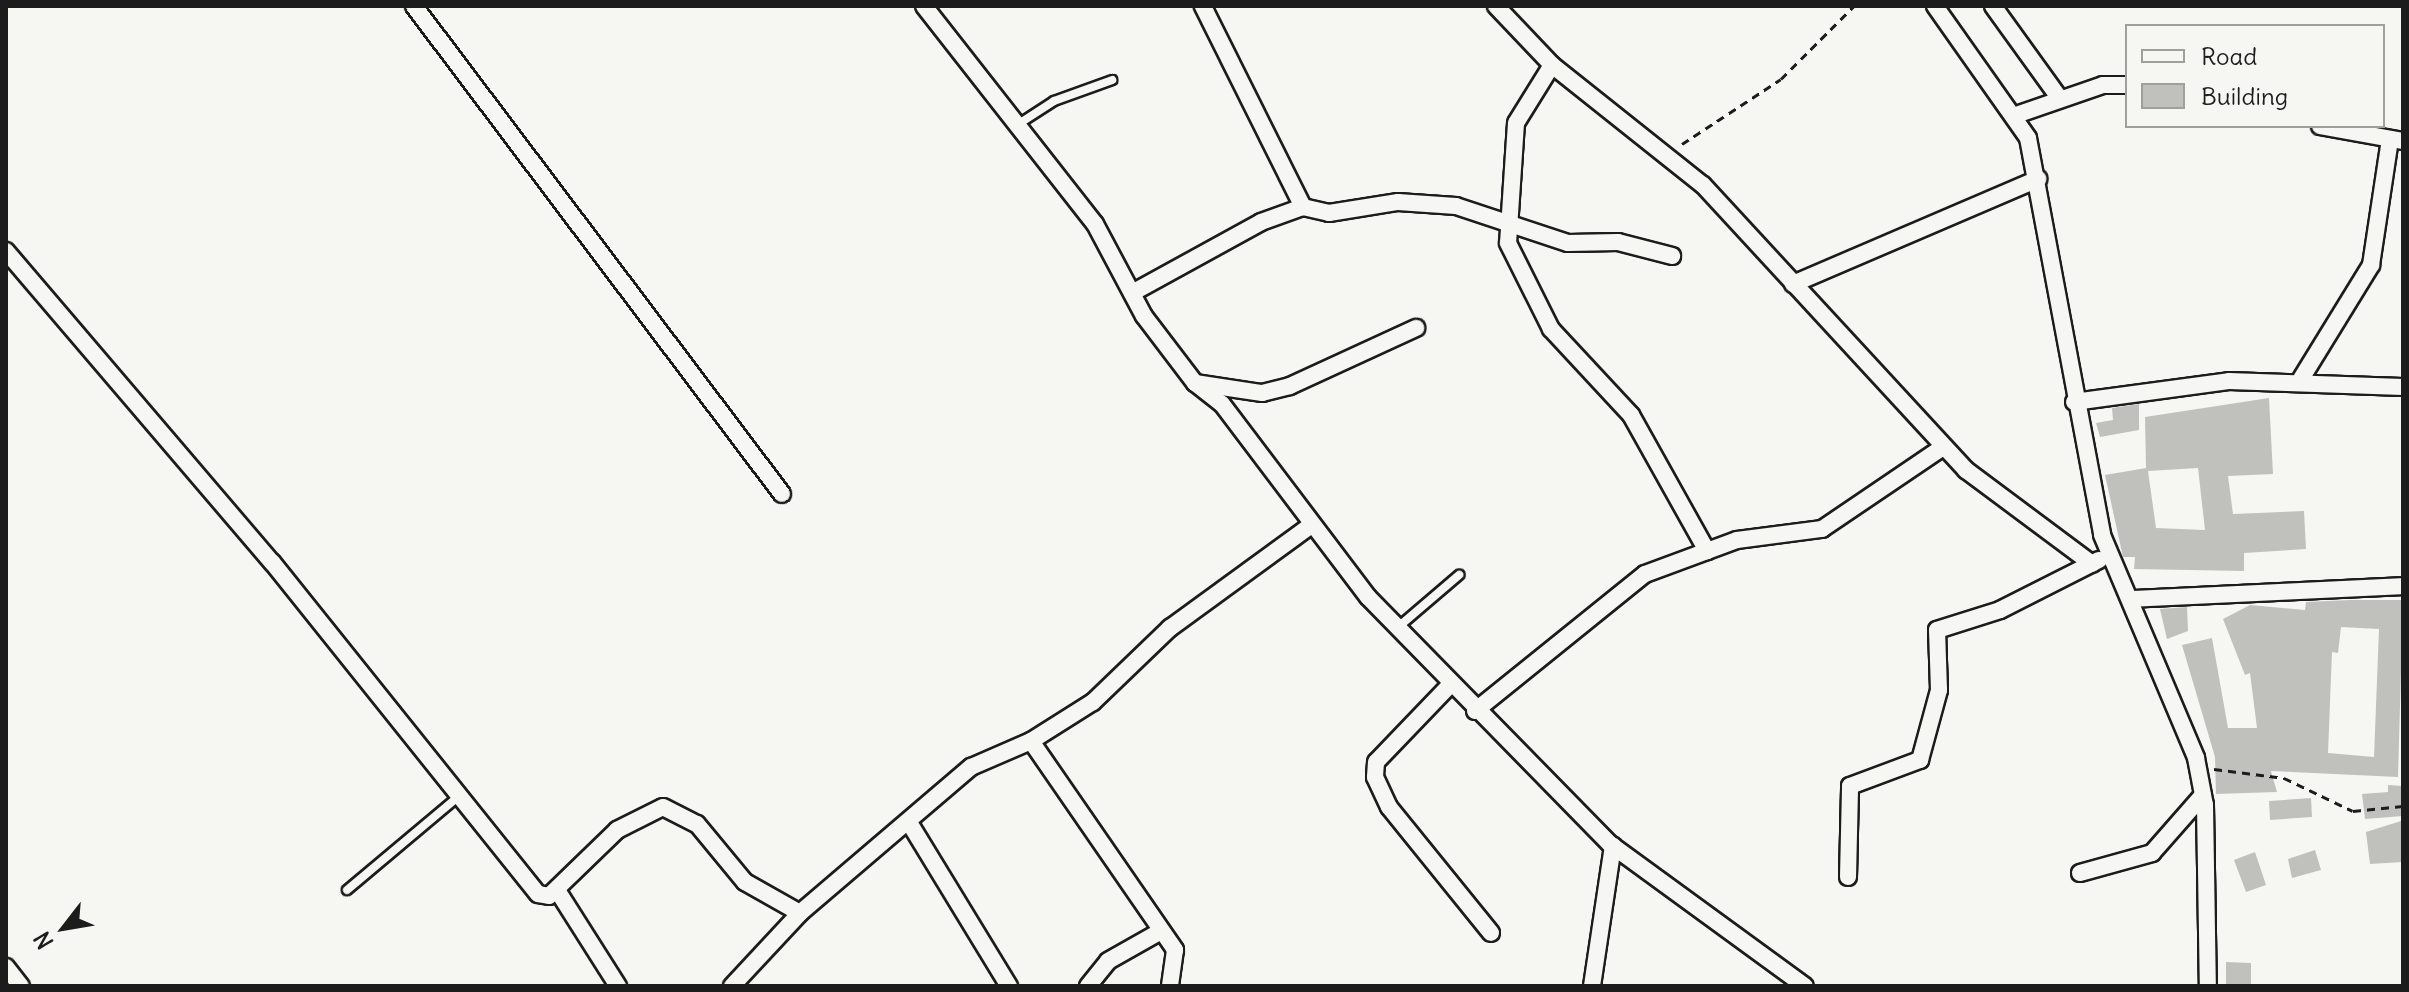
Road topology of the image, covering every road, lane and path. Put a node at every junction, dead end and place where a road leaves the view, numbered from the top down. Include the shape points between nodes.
1 (414, 6) edge
2 (924, 6) edge
3 (1203, 6) edge
4 (1496, 6) edge
5 (1854, 6) edge
6 (1935, 6) edge
7 (1993, 6) edge
8 (1552, 65) junction
9 (1112, 80) dead end
10 (2125, 85) edge
11 (2060, 99) junction
12 (2016, 115) junction
13 (1017, 125) junction
14 (2331, 128) edge
15 (2396, 140) edge
16 (1666, 156) junction
17 (2038, 179) junction
18 (1303, 207) junction
19 (1505, 223) junction
20 (6, 251) edge
21 (1672, 256) dead end
22 (1793, 284) junction
23 (1132, 293) junction
24 (1416, 328) dead end
25 (2301, 379) junction
26 (1195, 383) junction
27 (2403, 387) edge
28 (2074, 402) junction
29 (1943, 447) junction
30 (782, 494) dead end
31 (1311, 525) junction
32 (1707, 551) junction
33 (2109, 555) junction
34 (2092, 564) junction
35 (1459, 575) dead end
36 (2403, 586) edge
37 (2131, 599) junction
38 (1396, 628) junction
39 (1449, 686) junction
40 (1475, 711) junction
41 (1031, 741) junction
42 (2198, 771) junction
43 (2203, 795) junction
44 (458, 797) junction
45 (2403, 806) edge
46 (910, 824) junction
47 (1613, 846) junction
48 (2080, 873) dead end
49 (1848, 877) dead end
50 (347, 890) dead end
51 (557, 890) junction
52 (800, 913) junction
53 (1161, 931) junction
54 (1491, 933) dead end
55 (6, 967) edge
56 (1176, 984) edge
57 (21, 986) edge
58 (618, 986) edge
59 (732, 986) edge
60 (1009, 986) edge
61 (1088, 986) edge
62 (1592, 986) edge
63 (1805, 986) edge
64 (2208, 986) edge

1 - 30 street
2 - 13 street
3 - 18 street
4 - 8 street
5 - 16 path via 1781,79
6 - 12 street
7 - 11 street
8 - 16 street
8 - 19 street via 1516,123
9 - 13 lane via 1054,101
10 - 11 street
11 - 12 street
12 - 17 street
13 - 23 street via 1095,224
14 - 15 street
15 - 25 street via 2371,265
16 - 22 street via 1703,185
17 - 22 street
17 - 28 street
18 - 19 street via 1329,213 1398,202 1456,206
18 - 23 street via 1261,222
19 - 21 street via 1568,243 1618,242
19 - 32 street via 1551,329 1631,415
20 - 44 street via 242,525
22 - 29 street
23 - 26 street
24 - 26 street via 1290,386 1262,393
25 - 27 street
25 - 28 street via 2203,383
26 - 31 street via 1222,404
28 - 33 street
29 - 32 street via 1845,519
29 - 34 street
31 - 38 street
31 - 41 street via 1170,628 1093,702
32 - 40 street via 1625,587
33 - 34 street
33 - 37 street
34 - 49 street via 2000,610 1937,630 1939,690 1920,760 1850,786
35 - 38 lane
36 - 37 street
37 - 42 street
38 - 39 street
39 - 40 street
39 - 54 street via 1376,762 1375,777 1389,807
40 - 47 street
41 - 46 street via 971,767
41 - 53 street
42 - 43 street
42 - 45 path via 2226,768 2284,778 2353,811
43 - 48 street via 2152,853
43 - 64 street
44 - 50 lane
44 - 51 street via 538,894
46 - 52 street
46 - 60 street
47 - 62 street
47 - 63 street
51 - 52 street via 617,830 663,807 697,824 745,882
51 - 58 street
52 - 59 street
53 - 56 street via 1175,950
53 - 61 street via 1108,961
55 - 57 street

